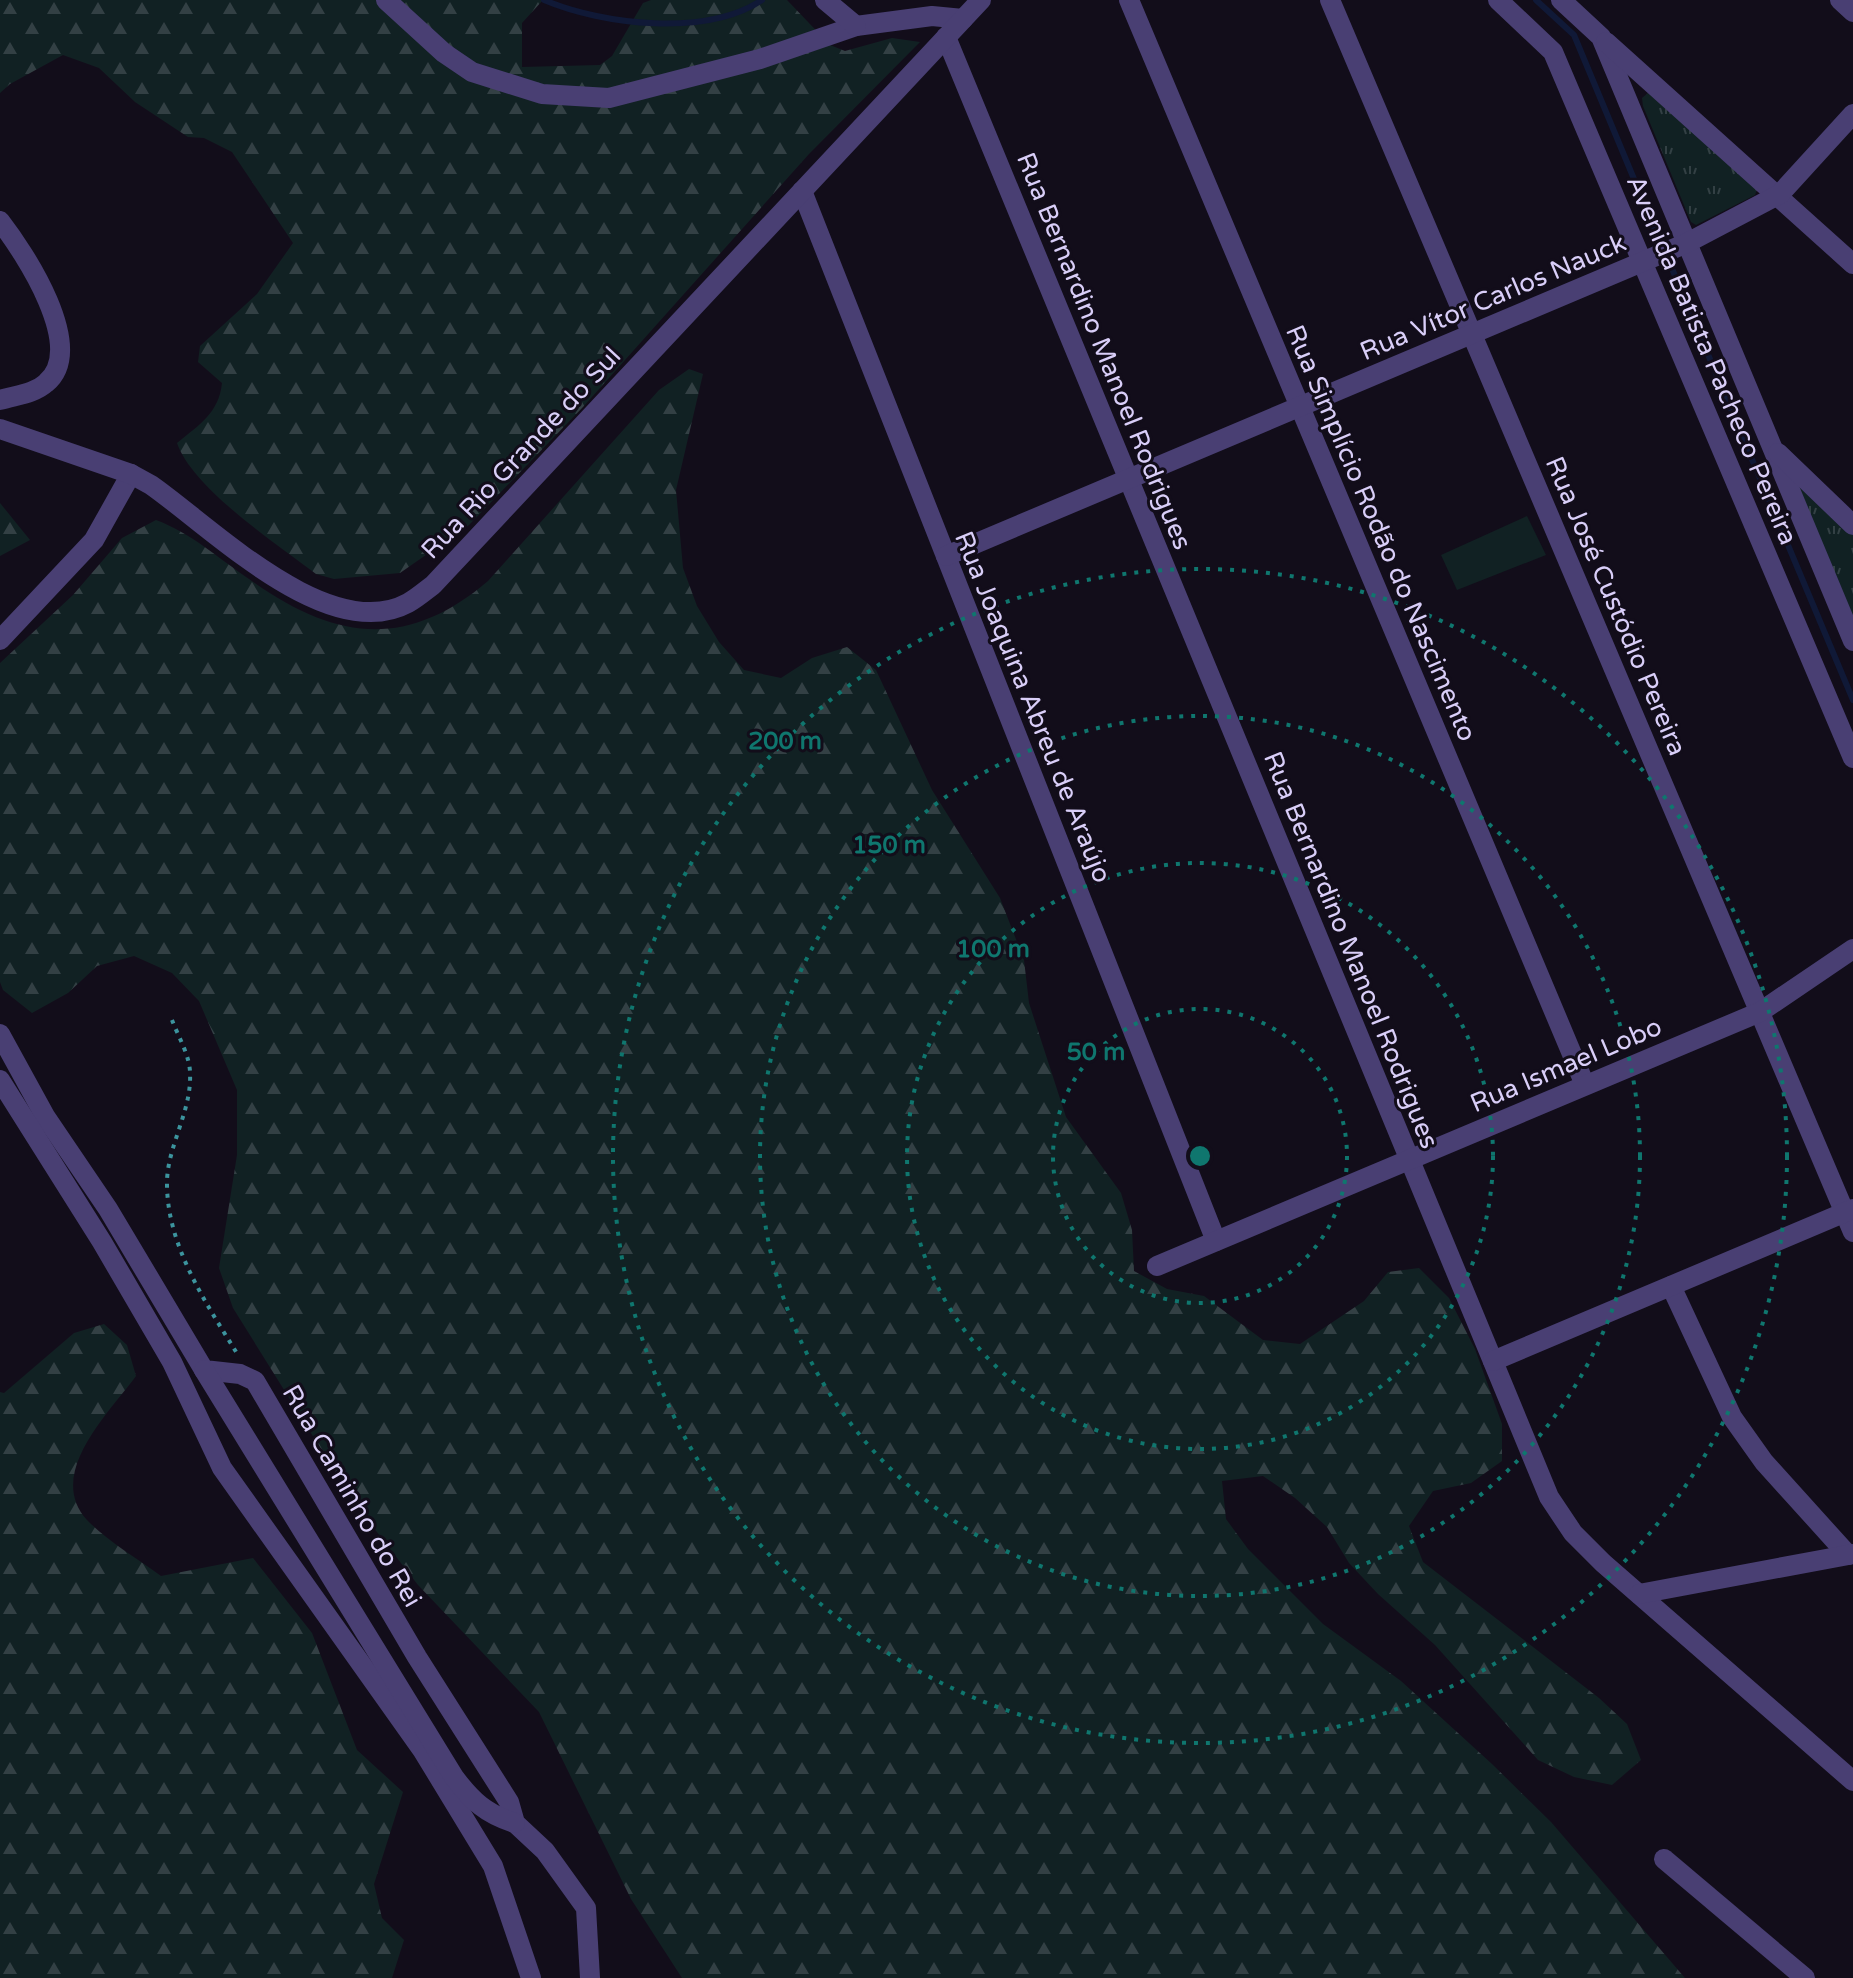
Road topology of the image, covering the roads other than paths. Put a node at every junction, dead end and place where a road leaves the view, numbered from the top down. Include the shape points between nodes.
1 (386, 0) edge
2 (825, 0) edge
3 (981, 0) edge
4 (1129, 0) edge
5 (1330, 0) edge
6 (1498, 0) edge
7 (1561, 0) edge
8 (1840, 0) edge
9 (1853, 12) edge
10 (963, 19) junction
11 (856, 26) junction
12 (946, 37) junction
13 (1601, 37) junction
14 (1853, 114) edge
15 (802, 191) junction
16 (1780, 194) junction
17 (0, 221) edge
18 (1687, 243) junction
19 (1641, 263) junction
20 (1853, 264) edge
21 (1471, 332) junction
22 (0, 400) edge
23 (1300, 407) junction
24 (0, 429) edge
25 (1772, 446) junction
26 (131, 474) junction
27 (1129, 480) junction
28 (1853, 525) edge
29 (946, 556) junction
30 (0, 640) edge
31 (1853, 641) edge
32 (1853, 758) edge
33 (1853, 949) edge
34 (1760, 1012) junction
35 (0, 1034) edge
36 (0, 1080) edge
37 (1585, 1085) junction
38 (1410, 1159) junction
39 (1849, 1210) edge
40 (1853, 1232) edge
41 (1216, 1241) junction
42 (1157, 1266) dead end
43 (1671, 1286) junction
44 (1493, 1361) junction
45 (204, 1370) junction
46 (1851, 1554) edge
47 (1639, 1594) junction
48 (1853, 1781) edge
49 (515, 1823) junction
50 (1664, 1859) dead end
51 (531, 1978) edge
52 (590, 1978) edge
53 (1805, 1978) edge

1 - 11 street via 472,72 542,94 569,96 609,98 760,59
2 - 11 street
3 - 10 street, Rua Rio Grande do Sul
4 - 23 street, Rua Simplício Rodão do Nascimento
5 - 21 street, Rua José Custódio Pereira
6 - 19 street, Avenida Batista Pacheco Pereira via 1553,52
7 - 13 street, Avenida Batista Pacheco Pereira
8 - 9 street
10 - 11 street via 932,16
10 - 12 street, Rua Rio Grande do Sul
12 - 15 street, Rua Rio Grande do Sul
12 - 27 street, Rua Bernardino Manoel Rodrigues
13 - 16 street
13 - 18 street, Avenida Batista Pacheco Pereira
14 - 16 street, Rua Vítor Carlos Nauck
15 - 26 street, Rua Rio Grande do Sul via 433,585 407,604 380,611 321,602 267,574 183,507
15 - 29 street, Rua Joaquina Abreu de Araújo
16 - 18 street, Rua Vítor Carlos Nauck
16 - 20 street
17 - 22 street via 33,266 57,333 59,359 49,382
18 - 19 street, Rua Vítor Carlos Nauck
18 - 25 street, Avenida Batista Pacheco Pereira
19 - 21 street, Rua Vítor Carlos Nauck
19 - 32 street, Avenida Batista Pacheco Pereira
21 - 23 street, Rua Vítor Carlos Nauck
21 - 34 street, Rua José Custódio Pereira
23 - 27 street, Rua Vítor Carlos Nauck
23 - 37 street, Rua Simplício Rodão do Nascimento
24 - 26 street, Rua Rio Grande do Sul
25 - 28 street
25 - 31 street, Avenida Batista Pacheco Pereira
26 - 30 street via 94,540
27 - 29 street, Rua Vítor Carlos Nauck
27 - 38 street, Rua Bernardino Manoel Rodrigues
29 - 41 street, Rua Joaquina Abreu de Araújo
33 - 34 street, Rua Ismael Lobo
34 - 37 street, Rua Ismael Lobo
34 - 39 street, Rua José Custódio Pereira
35 - 45 street via 45,1116 108,1209
36 - 51 street via 164,1349 222,1468 423,1751 493,1866
37 - 38 street, Rua Ismael Lobo
38 - 41 street, Rua Ismael Lobo
38 - 44 street, Rua Bernardino Manoel Rodrigues
39 - 40 street, Rua José Custódio Pereira
39 - 43 street
41 - 42 street, Rua Ismael Lobo
43 - 44 street
43 - 46 street via 1732,1417 1764,1462
44 - 47 street, Rua Bernardino Manoel Rodrigues via 1549,1497 1573,1533
45 - 49 street via 454,1777 473,1803
45 - 49 street, Rua Caminho do Rei via 255,1381 509,1802
46 - 47 street
47 - 48 street, Rua Bernardino Manoel Rodrigues
49 - 52 street, Rua Caminho do Rei via 539,1843 586,1908
50 - 53 street

